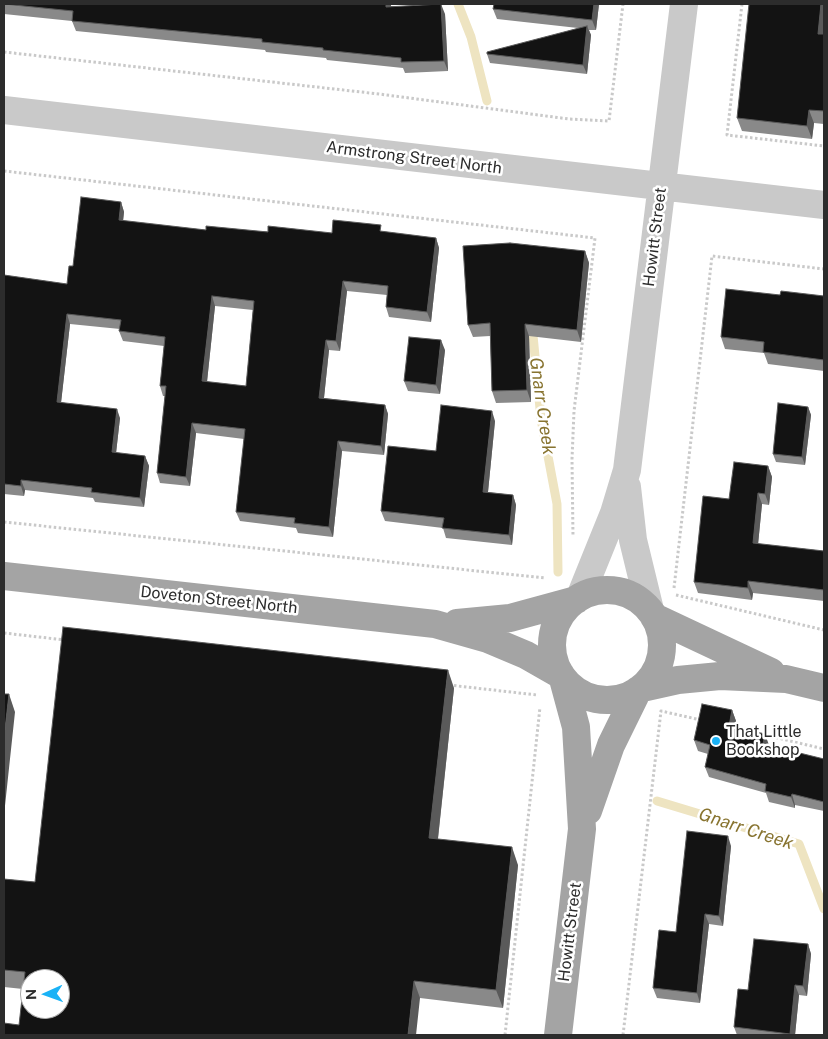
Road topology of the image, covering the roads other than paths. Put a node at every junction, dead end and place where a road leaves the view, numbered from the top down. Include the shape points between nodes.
1 (684, 4) edge
2 (4, 110) edge
3 (661, 186) junction
4 (824, 205) edge
5 (627, 470) junction
6 (4, 576) edge
7 (578, 598) junction
8 (652, 613) junction
9 (435, 624) junction
10 (562, 677) junction
11 (786, 679) junction
12 (824, 688) edge
13 (640, 689) junction
14 (582, 829) junction
15 (558, 1035) edge

1 - 3 street, Howitt Street
2 - 3 street, Armstrong Street North
3 - 4 street, Armstrong Street North
3 - 5 street, Howitt Street
5 - 7 street, Howitt Street via 611,522
5 - 8 street, Howitt Street via 632,532
6 - 9 main road, Doveton Street North
7 - 8 main road via 598,590 618,591 635,598
7 - 9 main road, Doveton Street North via 510,618
7 - 10 main road via 561,614 552,638 553,655
8 - 11 main road
8 - 13 main road via 661,636 661,655 654,673
9 - 10 main road, Doveton Street North via 488,639 526,655
10 - 13 main road via 583,695 600,700 617,699
10 - 14 main road, Howitt Street via 575,722
11 - 12 main road
11 - 13 main road via 698,677
13 - 14 main road, Howitt Street via 606,757
14 - 15 main road, Howitt Street

